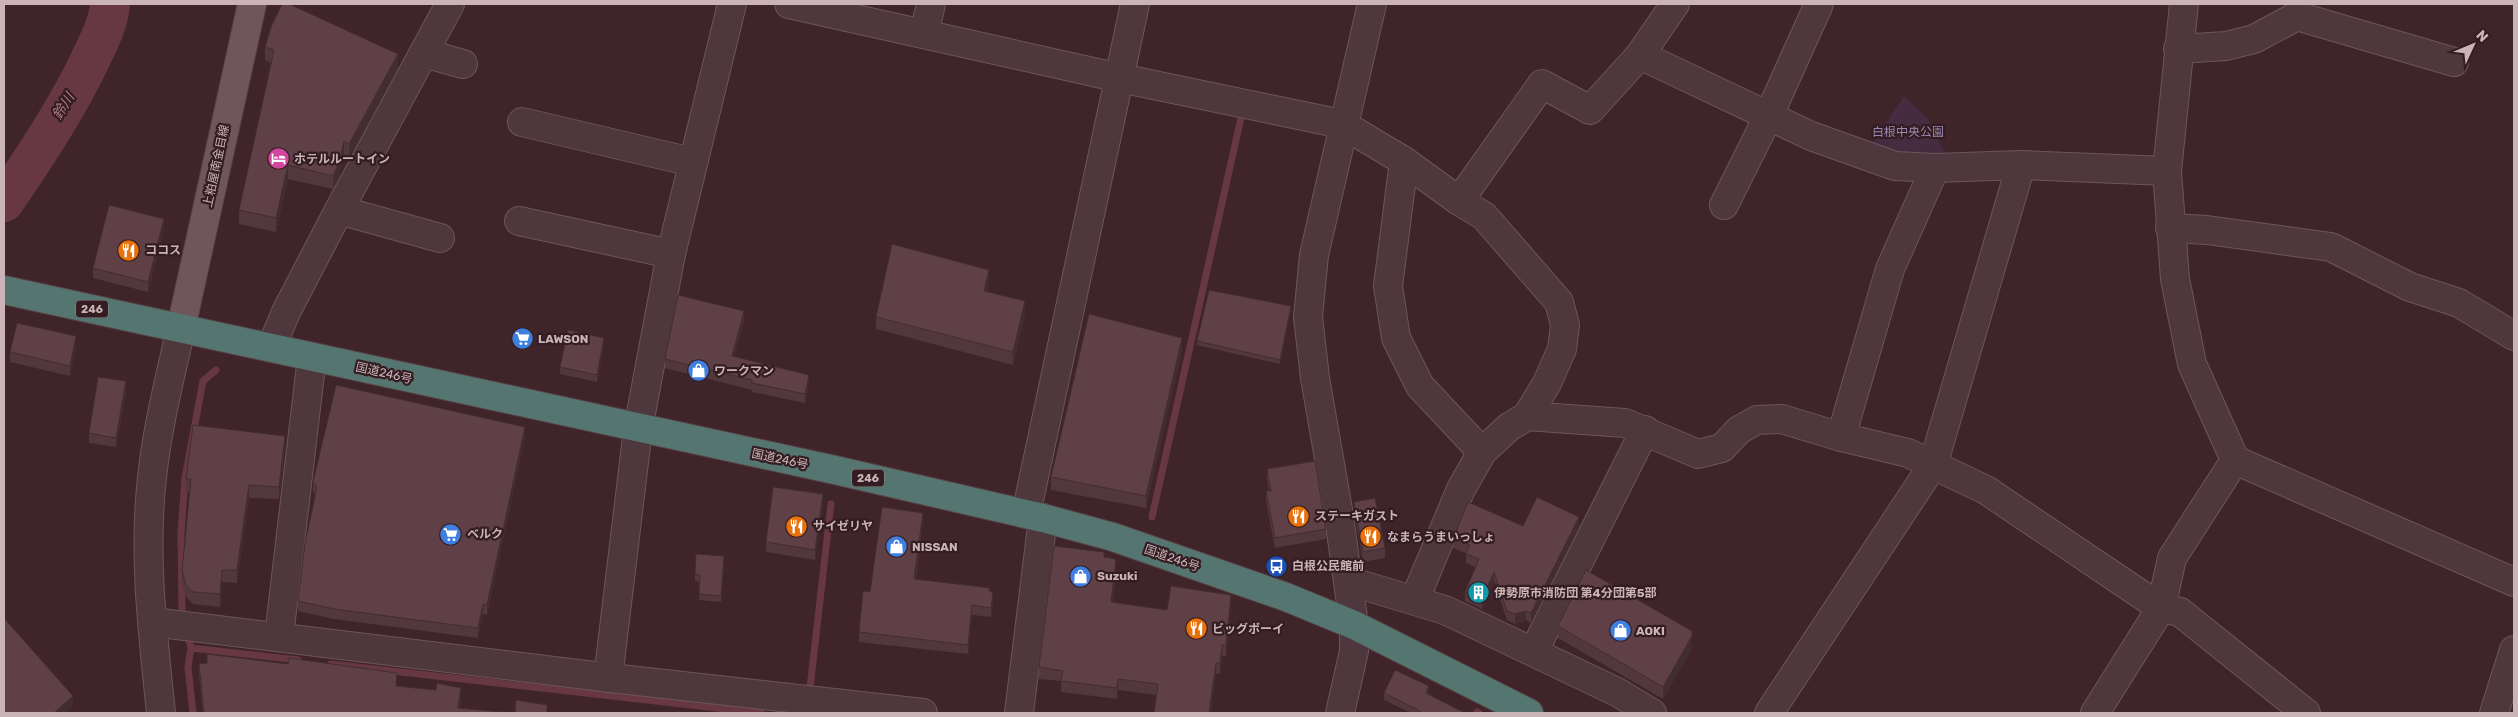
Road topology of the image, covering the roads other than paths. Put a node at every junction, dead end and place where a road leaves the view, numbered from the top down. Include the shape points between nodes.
1 (252, 4) edge
2 (450, 4) edge
3 (732, 4) edge
4 (789, 4) edge
5 (931, 4) edge
6 (1135, 4) edge
7 (1372, 4) edge
8 (1675, 4) edge
9 (1819, 4) edge
10 (2184, 4) edge
11 (924, 34) junction
12 (2178, 49) junction
13 (424, 53) junction
14 (1640, 55) junction
15 (2454, 62) dead end
16 (463, 64) dead end
17 (1120, 78) junction
18 (1768, 115) junction
19 (522, 122) dead end
20 (1342, 124) junction
21 (1404, 161) junction
22 (692, 162) junction
23 (2021, 165) junction
24 (1935, 168) junction
25 (2167, 171) junction
26 (1459, 201) junction
27 (1724, 205) dead end
28 (339, 210) junction
29 (519, 221) dead end
30 (2170, 228) junction
31 (440, 238) dead end
32 (670, 254) junction
33 (4, 290) edge
34 (180, 328) junction
35 (2514, 336) edge
36 (271, 348) junction
37 (312, 357) junction
38 (1527, 416) junction
39 (638, 429) junction
40 (1645, 430) junction
41 (1841, 437) junction
42 (1482, 452) junction
43 (2235, 460) junction
44 (1933, 465) junction
45 (1035, 516) junction
46 (1349, 581) junction
47 (2514, 582) edge
48 (1415, 600) junction
49 (2161, 608) junction
50 (152, 622) junction
51 (1354, 625) junction
52 (278, 636) junction
53 (2514, 650) edge
54 (1534, 651) junction
55 (608, 678) junction
56 (161, 713) edge
57 (923, 713) edge
58 (1019, 713) edge
59 (1340, 713) edge
60 (1528, 713) edge
61 (1652, 713) edge
62 (1769, 713) edge
63 (2095, 713) edge
64 (2306, 713) edge
65 (2494, 713) edge

1 - 34 main road, 上粕屋南金目線
2 - 13 street
3 - 22 street
4 - 11 street
5 - 11 street
6 - 17 street
7 - 20 street
8 - 14 street
9 - 18 street
10 - 12 street
11 - 17 street
12 - 15 street via 2226,46 2254,39 2297,16
12 - 25 street
13 - 16 street
13 - 28 street
14 - 18 street
14 - 26 street via 1590,110 1542,84
17 - 20 street
17 - 45 street
18 - 24 street via 1811,136 1895,166
18 - 27 street
19 - 22 street
20 - 21 street
20 - 46 street via 1314,256 1308,317
21 - 26 street
21 - 42 street via 1388,286 1396,338 1420,386
22 - 32 street
23 - 24 street
23 - 25 street
23 - 44 street
24 - 41 street via 1890,269
25 - 30 street
26 - 38 street via 1484,216 1559,302 1565,325 1562,349
28 - 31 street
28 - 36 street
29 - 32 street
30 - 35 street via 2331,247 2410,287 2459,303
30 - 43 street via 2175,279 2192,364
32 - 39 street
33 - 34 highway, 国道246号 / 246
34 - 36 highway, 国道246号 / 246
34 - 50 street via 152,478 148,550
36 - 37 highway, 国道246号 / 246
37 - 39 highway, 国道246号 / 246
37 - 52 street
38 - 40 street via 1626,423
38 - 42 street via 1509,427
39 - 45 highway, 国道246号 / 246
39 - 55 street
40 - 41 street via 1698,454 1722,448 1739,430 1757,420 1782,419
40 - 54 street
41 - 44 street via 1908,453
42 - 48 street via 1461,488
43 - 47 street
43 - 49 street via 2172,558
44 - 49 street via 1986,490
44 - 62 street
45 - 51 highway, 国道246号 / 246 via 1113,537
45 - 58 street
46 - 48 street
46 - 51 street
48 - 54 street via 1445,610
49 - 63 street
49 - 64 street via 2180,612
50 - 52 street
50 - 56 street
51 - 59 street via 1354,651
51 - 60 highway, 国道246号 / 246
52 - 55 street
53 - 65 street
54 - 61 street
55 - 57 street

